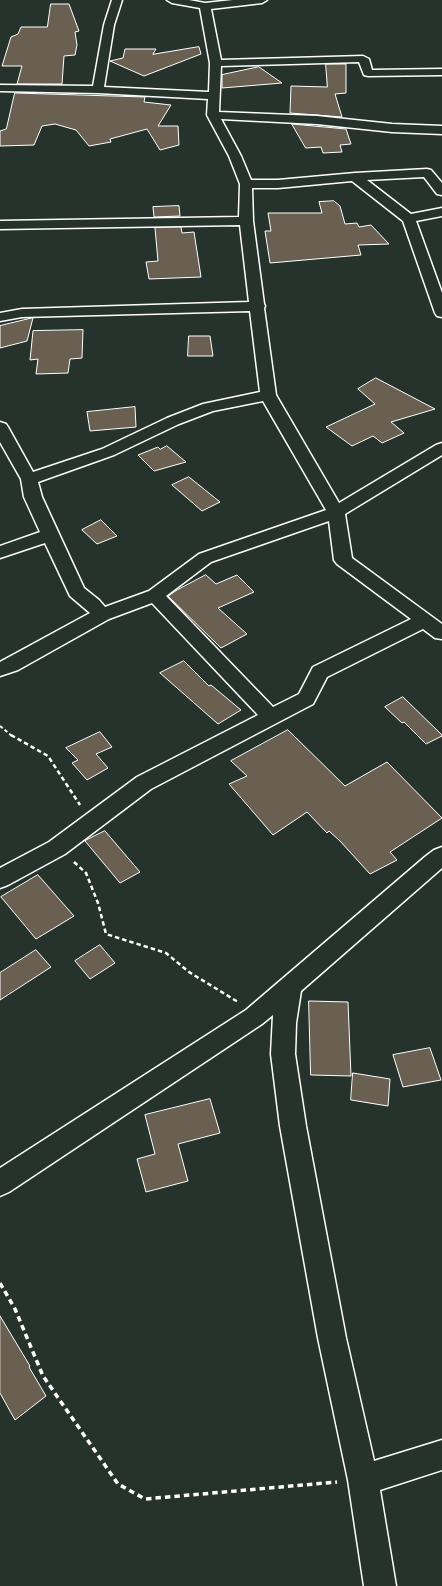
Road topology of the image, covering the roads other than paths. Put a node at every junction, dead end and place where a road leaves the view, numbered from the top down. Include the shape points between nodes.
1 (116, 0) edge
2 (172, 0) edge
3 (262, 0) edge
4 (206, 6) junction
5 (216, 63) junction
6 (442, 72) edge
7 (0, 88) edge
8 (98, 90) junction
9 (214, 96) junction
10 (213, 115) junction
11 (442, 130) edge
12 (442, 172) edge
13 (427, 173) junction
14 (355, 177) junction
15 (246, 184) junction
16 (442, 191) edge
17 (442, 212) edge
18 (409, 219) junction
19 (246, 221) junction
20 (0, 225) edge
21 (258, 306) junction
22 (442, 312) edge
23 (0, 317) edge
24 (268, 395) junction
25 (0, 427) edge
26 (442, 448) edge
27 (29, 479) junction
28 (336, 512) junction
29 (50, 535) junction
30 (0, 552) edge
31 (155, 595) junction
32 (102, 615) junction
33 (425, 620) junction
34 (442, 633) edge
35 (0, 669) edge
36 (271, 718) junction
37 (439, 865) edge
38 (0, 879) edge
39 (290, 985) junction
40 (0, 1183) edge
41 (442, 1456) edge
42 (363, 1480) junction
43 (380, 1586) edge

1 - 8 street
2 - 4 street
3 - 4 street
4 - 5 street
5 - 6 street via 363,59 368,72
5 - 9 street
7 - 8 street
8 - 9 street
9 - 10 street
10 - 11 street
10 - 15 street via 235,156
12 - 13 street
13 - 14 street
13 - 16 street
14 - 15 street via 278,184
14 - 18 street
15 - 19 street
17 - 18 street
18 - 22 street
19 - 20 street
19 - 21 street
21 - 23 street via 22,312
21 - 24 street
24 - 27 street via 209,407 173,420 108,452
24 - 28 street
25 - 27 street
26 - 28 street
27 - 29 street via 33,497
28 - 31 street via 205,558
28 - 33 street via 343,560
29 - 30 street
29 - 32 street via 76,592
31 - 32 street
31 - 36 street
32 - 35 street
33 - 34 street
33 - 36 street via 320,672 306,699
36 - 38 street via 144,783 57,848
37 - 39 street
39 - 40 street via 254,1017
39 - 42 street via 284,1023 283,1054 332,1338
41 - 42 street
42 - 43 street

